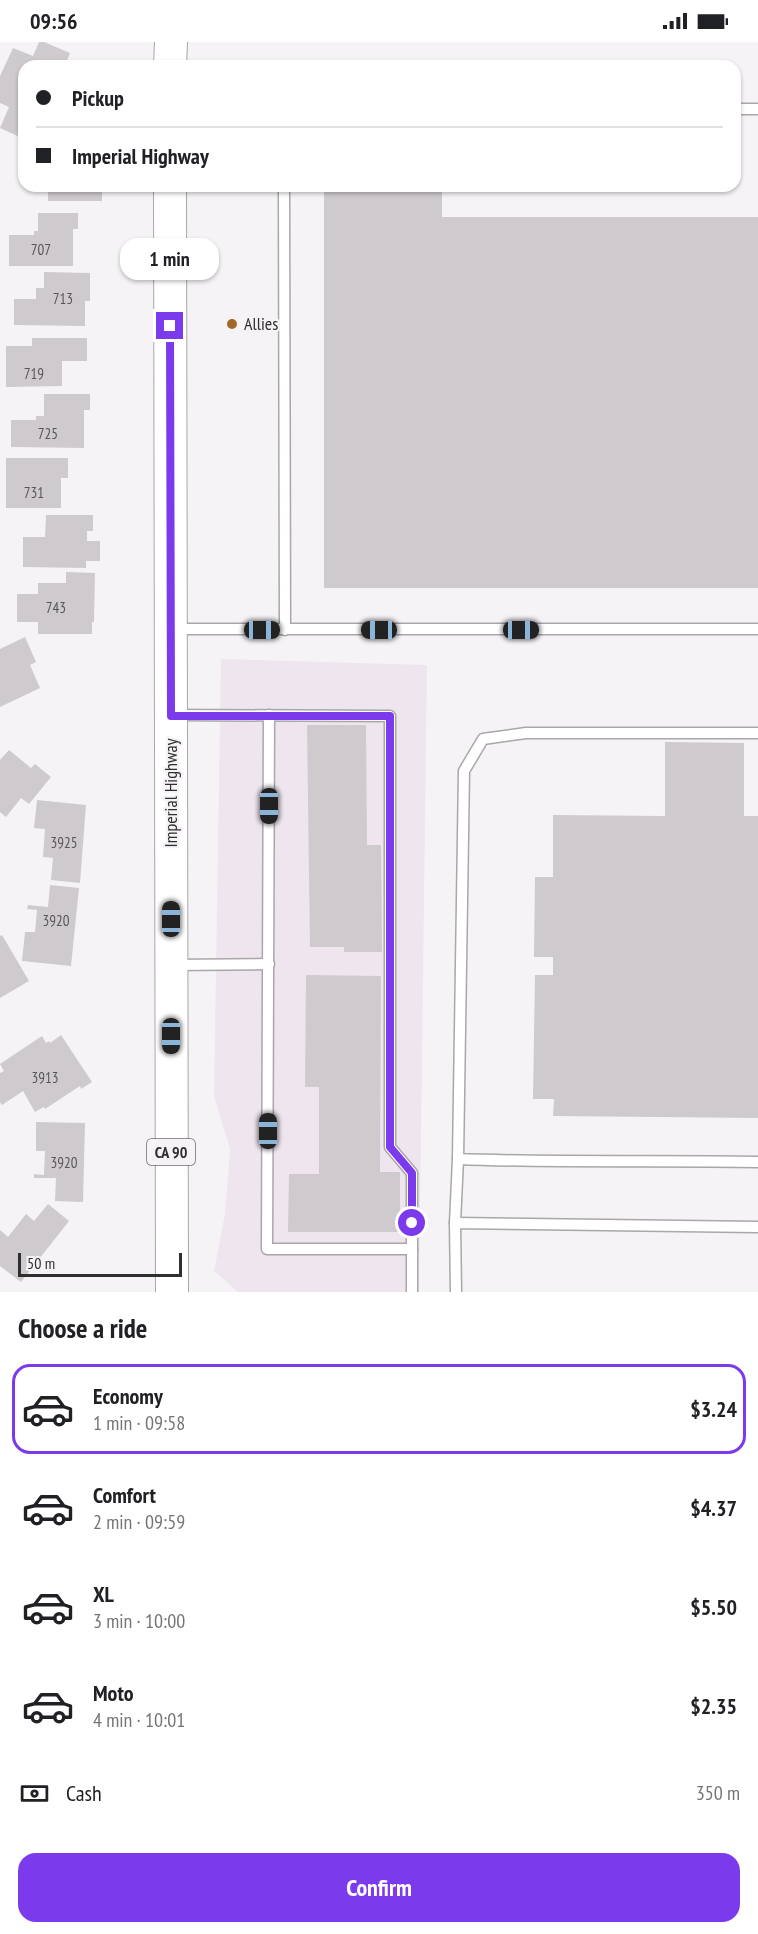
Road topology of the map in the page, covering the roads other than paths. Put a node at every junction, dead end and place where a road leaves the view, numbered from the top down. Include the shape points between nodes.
1 (171, 42) edge
2 (170, 60) edge
3 (741, 109) edge
4 (758, 109) edge
5 (170, 192) edge
6 (284, 192) edge
7 (171, 629) junction
8 (758, 629) edge
9 (285, 630) junction
10 (269, 715) junction
11 (171, 716) junction
12 (758, 733) edge
13 (268, 964) junction
14 (171, 965) junction
15 (458, 1159) junction
16 (758, 1162) edge
17 (455, 1223) junction
18 (758, 1227) edge
19 (412, 1249) junction
20 (172, 1292) edge
21 (412, 1292) edge
22 (456, 1292) edge

1 - 2 main road
3 - 4 lane
5 - 7 main road, Imperial Highway / CA 90
6 - 9 lane
7 - 9 lane
7 - 11 main road, Imperial Highway / CA 90
8 - 9 lane
10 - 11 lane
10 - 13 lane
10 - 19 lane via 390,716 390,1147 412,1173
11 - 14 main road, Imperial Highway / CA 90
12 - 15 lane via 526,733 483,739 464,771
13 - 14 lane
13 - 19 lane via 267,1249
14 - 20 main road, Imperial Highway / CA 90
15 - 16 lane
15 - 17 lane
17 - 18 lane
17 - 22 lane
19 - 21 lane

